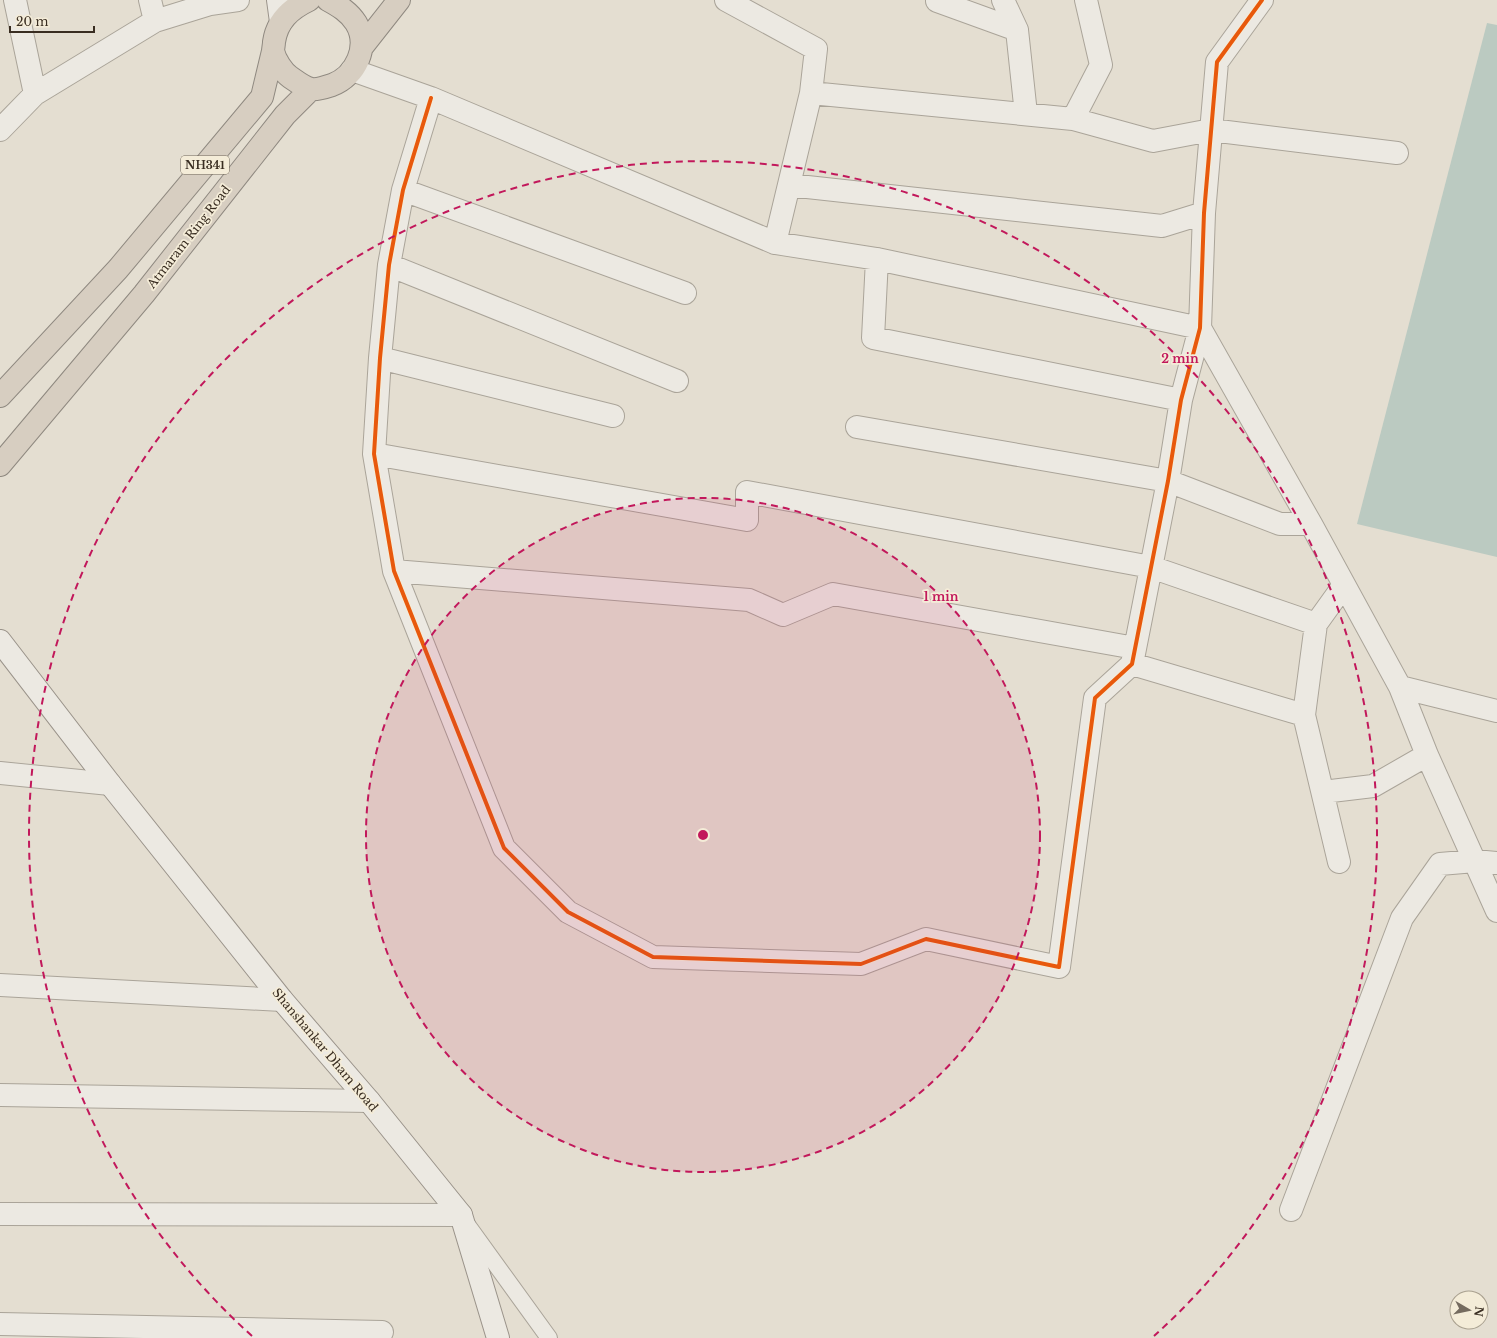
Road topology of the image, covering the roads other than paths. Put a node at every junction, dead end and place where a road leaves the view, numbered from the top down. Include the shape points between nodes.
1 (15, 0) edge
2 (150, 0) edge
3 (238, 0) edge
4 (278, 0) edge
5 (309, 0) edge
6 (328, 0) edge
7 (399, 0) edge
8 (726, 0) edge
9 (1003, 0) edge
10 (1086, 0) edge
11 (1262, 0) edge
12 (937, 1) dead end
13 (155, 21) junction
14 (281, 22) junction
15 (1017, 30) junction
16 (362, 47) junction
17 (274, 51) junction
18 (359, 72) junction
19 (312, 89) junction
20 (811, 93) junction
21 (35, 94) junction
22 (431, 98) junction
23 (1026, 114) junction
24 (1073, 119) junction
25 (0, 130) edge
26 (1211, 130) junction
27 (1396, 153) dead end
28 (789, 185) junction
29 (403, 190) junction
30 (1204, 213) junction
31 (775, 243) junction
32 (877, 259) junction
33 (389, 265) junction
34 (685, 293) dead end
35 (1200, 328) junction
36 (380, 358) junction
37 (677, 381) dead end
38 (0, 396) edge
39 (1181, 400) junction
40 (613, 416) dead end
41 (857, 427) dead end
42 (374, 454) junction
43 (0, 465) edge
44 (1168, 481) junction
45 (1311, 524) junction
46 (1151, 567) junction
47 (394, 571) junction
48 (1344, 585) junction
49 (1316, 624) junction
50 (0, 641) edge
51 (1134, 656) junction
52 (1400, 687) junction
53 (1497, 711) edge
54 (1304, 715) junction
55 (1427, 755) junction
56 (0, 773) edge
57 (110, 784) junction
58 (1323, 792) junction
59 (1475, 861) junction
60 (1339, 862) dead end
61 (1497, 863) edge
62 (1497, 911) edge
63 (0, 985) edge
64 (282, 1000) junction
65 (0, 1095) edge
66 (369, 1101) junction
67 (1291, 1210) dead end
68 (0, 1214) edge
69 (461, 1215) junction
70 (0, 1324) edge
71 (382, 1332) dead end
72 (498, 1338) edge
73 (549, 1338) edge

1 - 21 street
2 - 13 street
3 - 13 street via 210,4
4 - 14 street
5 - 14 highway, NH341 via 289,11
6 - 16 highway via 349,14 356,24
7 - 16 highway
8 - 20 street via 816,49
9 - 15 street
10 - 24 street via 1101,66
11 - 26 street via 1217,62
12 - 15 street
13 - 21 street
14 - 17 highway, NH341 via 275,35
15 - 23 street
16 - 18 highway via 358,60
17 - 19 highway via 278,63 286,74
17 - 38 highway, NH341 via 262,97 118,269
18 - 19 highway via 340,82
18 - 22 street
19 - 43 highway, Atmaram Ring Road / NH341 via 285,115 144,294
20 - 23 street
20 - 28 street
21 - 25 street
22 - 29 street
22 - 31 street
23 - 24 street
24 - 26 street via 1153,141
26 - 27 street
26 - 30 street
28 - 30 street via 1162,226
28 - 31 street
29 - 33 street
29 - 34 street
30 - 35 street
31 - 32 street
32 - 35 street
32 - 39 street via 873,338
33 - 36 street
33 - 37 street
35 - 39 street
35 - 45 street
36 - 40 street
36 - 42 street
39 - 44 street
41 - 44 street
42 - 46 street via 747,520 747,492
42 - 47 street
44 - 45 street via 1280,524
44 - 46 street
45 - 48 street
46 - 49 street
46 - 51 street
47 - 51 street via 749,600 783,615 833,594
47 - 51 street via 504,848 568,912 653,957 861,964 926,939 1059,967 1095,698
48 - 49 street
48 - 52 street
49 - 54 street
50 - 57 street, Shanshankar Dham Road
51 - 54 street
52 - 53 street
52 - 55 street
54 - 58 street
55 - 58 street via 1373,786
55 - 59 street
56 - 57 street
57 - 64 street, Shanshankar Dham Road
58 - 60 street
59 - 61 street
59 - 62 street
59 - 67 street via 1440,864 1402,918
63 - 64 street
64 - 66 street, Shanshankar Dham Road
65 - 66 street
66 - 69 street, Shanshankar Dham Road
68 - 69 street
69 - 72 street, Shanshankar Dham Road
69 - 73 lane
70 - 71 street

